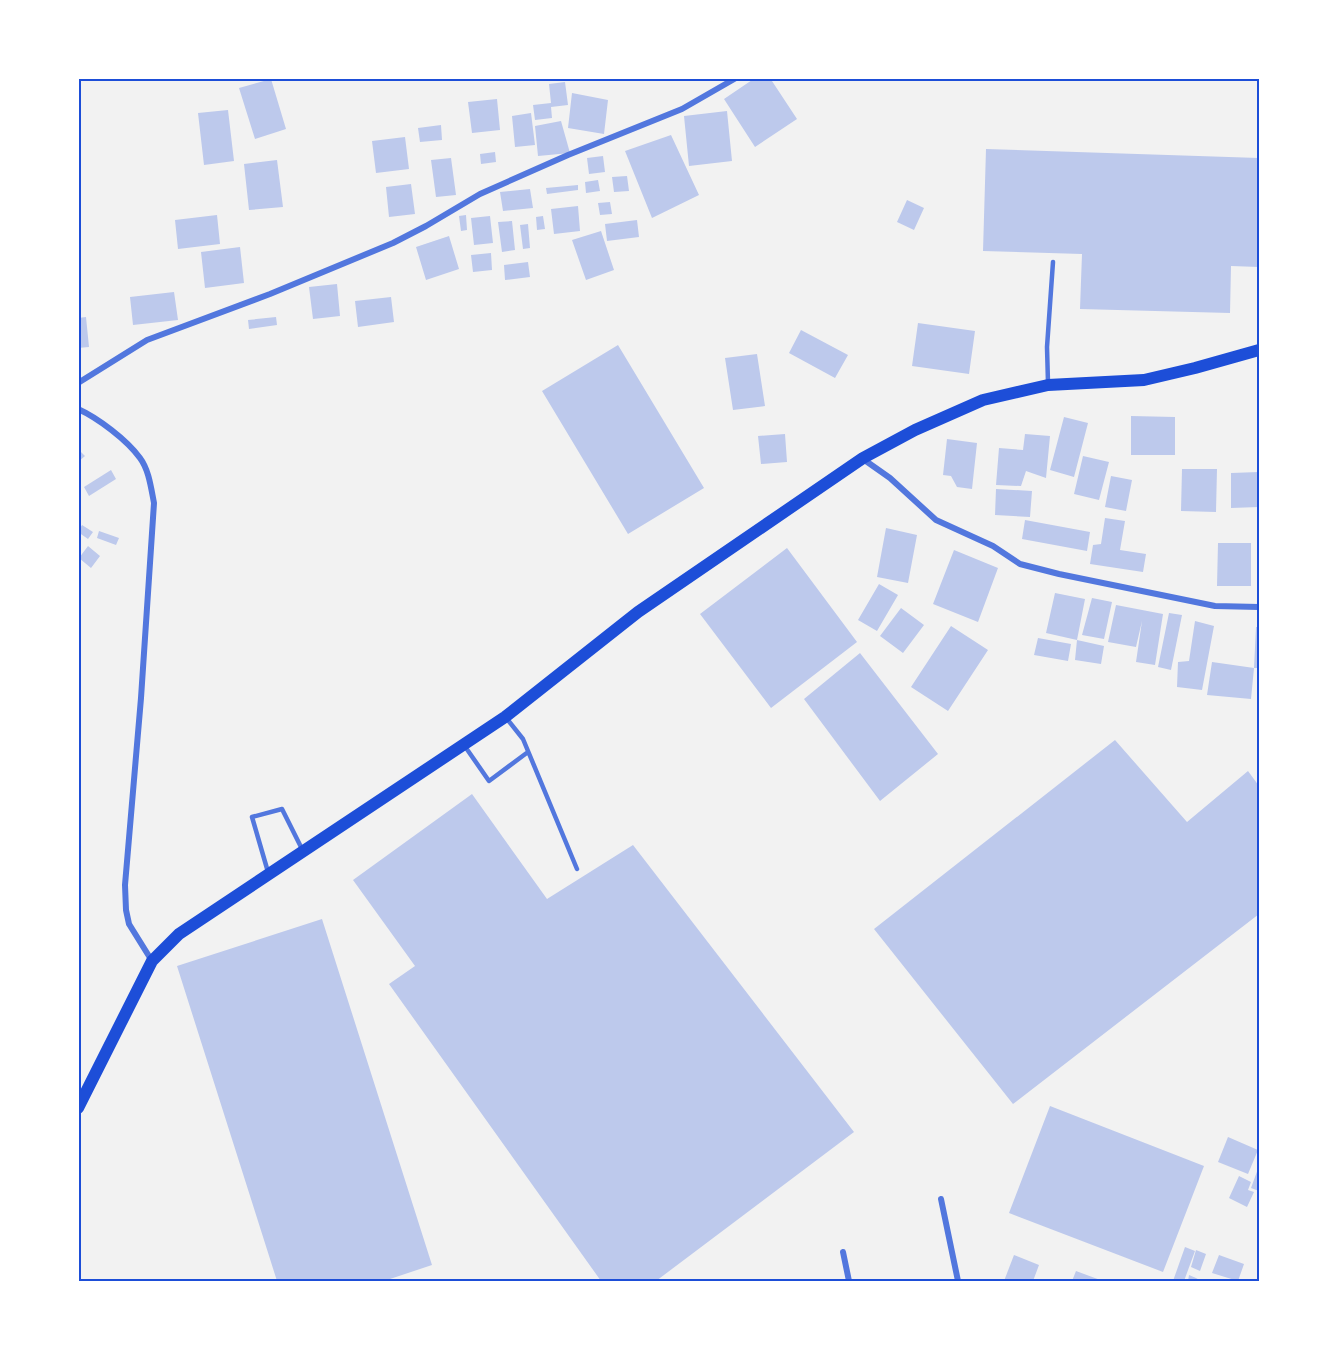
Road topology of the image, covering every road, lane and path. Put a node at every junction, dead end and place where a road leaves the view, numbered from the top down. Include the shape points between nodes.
1 (736, 78) edge
2 (1053, 262) dead end
3 (1259, 351) edge
4 (78, 383) edge
5 (1048, 385) junction
6 (78, 409) edge
7 (863, 458) junction
8 (1259, 607) edge
9 (505, 717) junction
10 (464, 745) junction
11 (528, 752) junction
12 (303, 852) junction
13 (577, 869) dead end
14 (269, 874) junction
15 (152, 961) junction
16 (78, 1108) edge
17 (941, 1199) dead end
18 (843, 1252) dead end
19 (849, 1281) edge
20 (958, 1281) edge

1 - 4 street via 682,109 480,194 393,243 147,340
2 - 5 lane
3 - 5 main road via 1144,380
5 - 7 main road via 983,400
6 - 15 street via 97,418 141,458 154,503 125,885 129,924
7 - 8 street via 936,520 993,546 1020,564 1215,606
7 - 9 main road via 638,612
9 - 10 main road
9 - 11 lane
10 - 11 lane via 489,781
10 - 12 main road
11 - 13 lane
12 - 14 main road
12 - 14 lane via 282,809 252,817
14 - 15 main road via 178,934
15 - 16 main road
17 - 20 street
18 - 19 street

